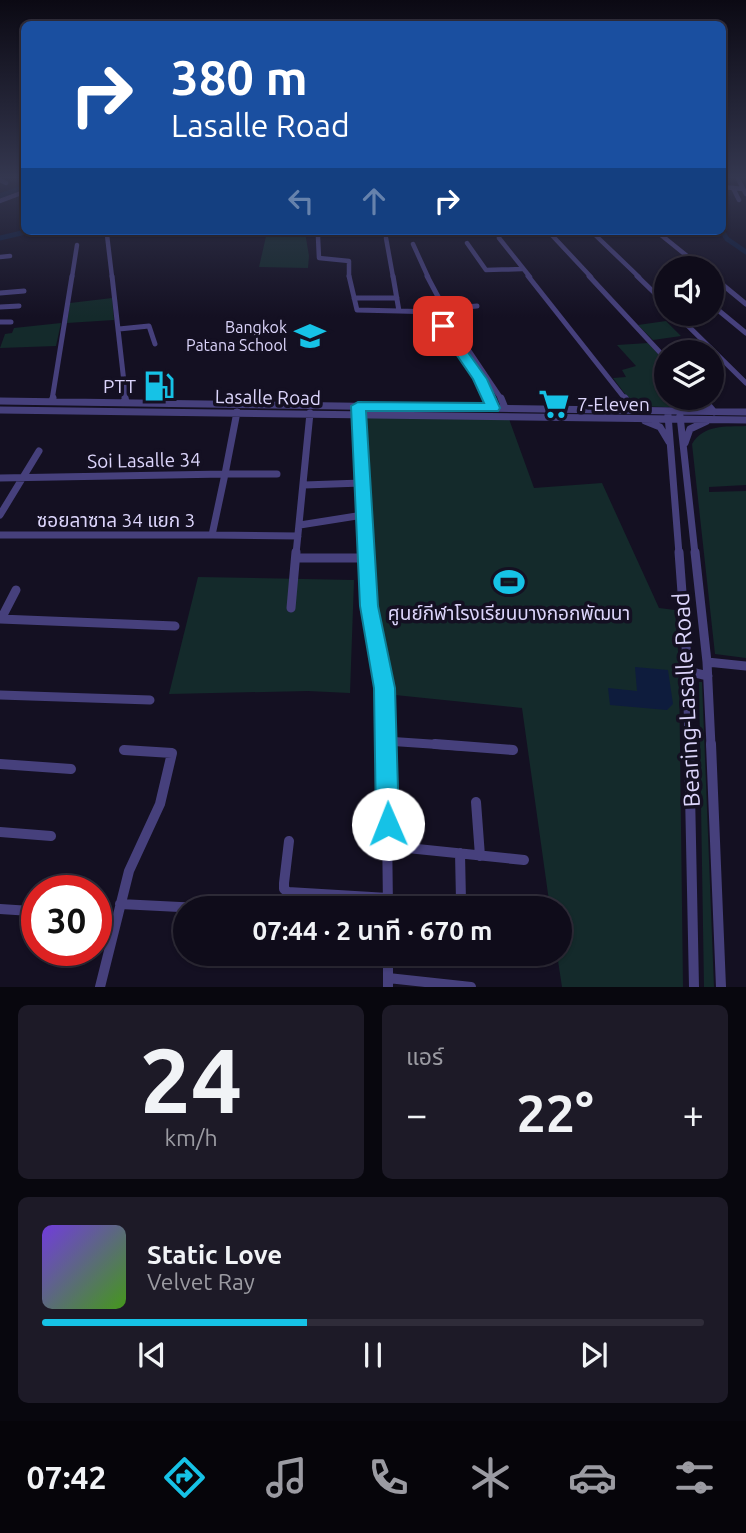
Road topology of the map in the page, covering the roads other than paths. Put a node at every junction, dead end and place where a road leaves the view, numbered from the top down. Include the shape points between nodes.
1 (107, 235) dead end
2 (552, 235) edge
3 (595, 235) edge
4 (661, 235) dead end
5 (318, 237) dead end
6 (386, 238) dead end
7 (499, 238) dead end
8 (467, 243) dead end
9 (413, 244) dead end
10 (77, 245) dead end
11 (10, 256) dead end
12 (687, 256) edge
13 (0, 257) edge
14 (522, 269) junction
15 (724, 286) edge
16 (24, 291) dead end
17 (654, 292) edge
18 (0, 293) edge
19 (354, 298) junction
20 (397, 298) junction
21 (746, 304) edge
22 (19, 306) dead end
23 (477, 306) dead end
24 (0, 307) edge
25 (444, 309) junction
26 (400, 310) junction
27 (724, 315) edge
28 (11, 322) dead end
29 (0, 323) edge
30 (688, 326) edge
31 (119, 330) junction
32 (746, 333) edge
33 (155, 344) dead end
34 (654, 346) edge
35 (746, 383) edge
36 (0, 401) edge
37 (52, 402) junction
38 (126, 403) junction
39 (494, 408) junction
40 (505, 408) junction
41 (0, 410) edge
42 (358, 410) junction
43 (634, 410) junction
44 (467, 411) junction
45 (237, 412) junction
46 (715, 412) joint
47 (746, 412) edge
48 (310, 414) junction
49 (668, 415) junction
50 (680, 415) junction
51 (623, 418) junction
52 (725, 419) junction
53 (746, 420) edge
54 (39, 450) dead end
55 (684, 451) junction
56 (672, 452) junction
57 (225, 474) junction
58 (277, 474) dead end
59 (23, 477) junction
60 (0, 478) edge
61 (362, 483) junction
62 (303, 485) junction
63 (0, 515) edge
64 (363, 515) junction
65 (300, 525) junction
66 (212, 535) junction
67 (0, 536) edge
68 (298, 536) junction
69 (296, 558) junction
70 (365, 558) junction
71 (16, 590) dead end
72 (291, 608) dead end
73 (1, 619) edge
74 (175, 626) dead end
75 (707, 662) junction
76 (746, 666) edge
77 (687, 671) junction
78 (708, 676) junction
79 (0, 695) edge
80 (150, 700) dead end
81 (386, 741) junction
82 (124, 750) dead end
83 (513, 750) dead end
84 (0, 764) edge
85 (71, 769) dead end
86 (476, 803) dead end
87 (0, 832) edge
88 (51, 836) dead end
89 (289, 841) dead end
90 (388, 846) junction
91 (460, 853) junction
92 (480, 856) junction
93 (524, 860) dead end
94 (324, 896) edge
95 (388, 896) edge
96 (461, 896) edge
97 (120, 904) junction
98 (173, 907) edge
99 (0, 909) edge
100 (21, 910) edge
101 (388, 983) edge
102 (100, 987) edge
103 (471, 987) edge
104 (694, 987) edge
105 (721, 987) edge

1 - 31 street
2 - 34 street
3 - 17 street
4 - 12 street
5 - 19 street via 319,258 349,261
6 - 20 street
7 - 14 street
8 - 14 street via 486,270
9 - 25 street
10 - 37 street
11 - 13 street
14 - 43 street
15 - 21 street
16 - 18 street
19 - 20 street
19 - 26 street via 357,310
20 - 26 street
22 - 24 street
23 - 25 street
25 - 40 street
26 - 39 street via 434,312
27 - 32 street
28 - 29 street
30 - 35 street
31 - 33 street via 149,326
31 - 38 street
36 - 37 street, Lasalle Road
37 - 38 street, Lasalle Road
38 - 42 street, Lasalle Road
39 - 40 street, Lasalle Road
39 - 44 street, Lasalle Road
40 - 43 street, Lasalle Road
41 - 45 street, Lasalle Road
42 - 44 street, Lasalle Road
42 - 48 street, Lasalle Road
42 - 61 street
43 - 49 street, Lasalle Road
44 - 51 street, Lasalle Road
45 - 48 street, Lasalle Road
45 - 57 street, Soi Lasalle 34
46 - 47 street, Lasalle Road
46 - 50 street, Lasalle Road
48 - 62 street
49 - 50 street, Lasalle Road
49 - 51 street, Lasalle Road
49 - 56 street, Bearing-Lasalle Road
50 - 52 street, Lasalle Road
50 - 55 street, Bearing-Lasalle Road
51 - 56 street via 660,427
52 - 53 street, Lasalle Road
52 - 55 street via 695,425
54 - 59 street
55 - 75 street, Bearing-Lasalle Road
56 - 77 street, Bearing-Lasalle Road
57 - 58 street
57 - 59 street, Soi Lasalle 34
57 - 66 street, ซอยลาซาล 34 แยก 3
59 - 60 street, Soi Lasalle 34
59 - 63 street
61 - 62 street
61 - 64 street
62 - 65 street
64 - 65 street
64 - 70 street
65 - 68 street
66 - 67 street, ซอยลาซาล 34 แยก 3
66 - 68 street
68 - 69 street
69 - 70 street
69 - 72 street
70 - 81 street via 384,688
71 - 73 street
73 - 74 street
75 - 76 street
75 - 78 street, Bearing-Lasalle Road
77 - 78 street
77 - 104 street, Bearing-Lasalle Road
78 - 105 street, Bearing-Lasalle Road
79 - 80 street
81 - 83 street
81 - 90 street
82 - 97 street via 172,753 160,804 132,861
84 - 85 street
86 - 92 street
87 - 88 street
89 - 94 street via 284,889
90 - 91 street
90 - 95 street
91 - 92 street
91 - 96 street
92 - 93 street
97 - 98 street
97 - 102 street
99 - 100 street
101 - 103 street

